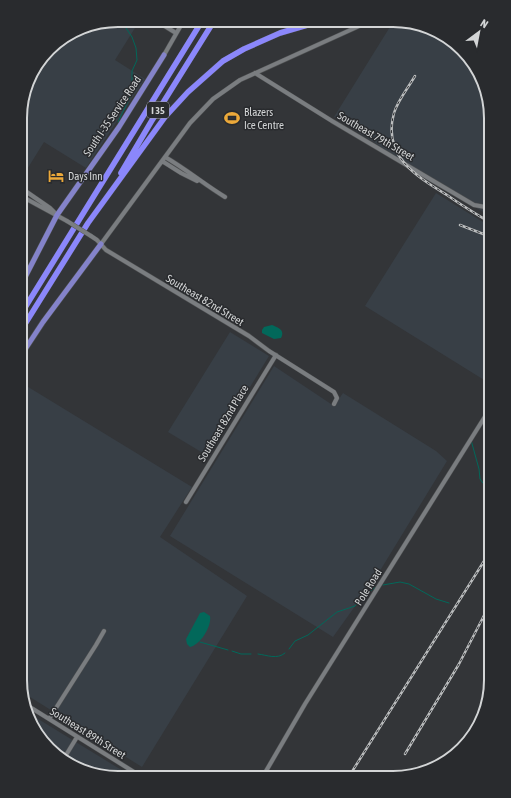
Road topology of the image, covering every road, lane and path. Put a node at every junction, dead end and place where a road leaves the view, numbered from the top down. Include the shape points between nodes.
1 (166, 27) edge
2 (180, 27) edge
3 (196, 27) edge
4 (198, 27) edge
5 (210, 27) edge
6 (300, 27) edge
7 (357, 27) edge
8 (194, 33) junction
9 (176, 34) junction
10 (164, 55) joint
11 (255, 73) junction
12 (165, 157) junction
13 (162, 161) junction
14 (203, 184) junction
15 (27, 192) edge
16 (225, 197) dead end
17 (27, 199) edge
18 (104, 201) junction
19 (484, 207) edge
20 (56, 215) junction
21 (101, 244) junction
22 (27, 273) edge
23 (27, 303) edge
24 (27, 321) edge
25 (27, 346) edge
26 (276, 355) junction
27 (334, 404) dead end
28 (484, 418) edge
29 (186, 502) dead end
30 (104, 631) dead end
31 (32, 708) edge
32 (49, 719) junction
33 (77, 737) junction
34 (66, 754) edge
35 (132, 771) edge
36 (266, 771) edge

1 - 9 street
2 - 9 street, South I-35 Service Road
3 - 8 highway
4 - 8 highway, I 35
5 - 18 highway, I 35
6 - 18 highway via 244,49 223,61 204,77 165,118
7 - 11 street
8 - 23 highway, I 35
9 - 10 street, South I-35 Service Road
10 - 20 main road, South I-35 Service Road via 119,127
11 - 12 street via 218,95 190,124
11 - 19 street, Southeast 79th Street via 474,205
12 - 13 street
12 - 14 street via 184,168
13 - 14 street
13 - 21 street
14 - 16 street
15 - 20 street, Southeast 82nd Street
17 - 20 street, Southeast 82nd Street
18 - 24 highway, I 35
20 - 21 street, Southeast 82nd Street, bridge
20 - 22 main road, South I-35 Service Road
21 - 25 main road
21 - 26 street, Southeast 82nd Street via 106,250
26 - 27 street, Southeast 82nd Street via 334,392 337,398
26 - 29 street, Southeast 82nd Place
28 - 36 street, Pole Road via 305,704
30 - 32 street
31 - 32 street, Southeast 89th Street
32 - 33 street, Southeast 89th Street
33 - 34 street
33 - 35 street, Southeast 89th Street

